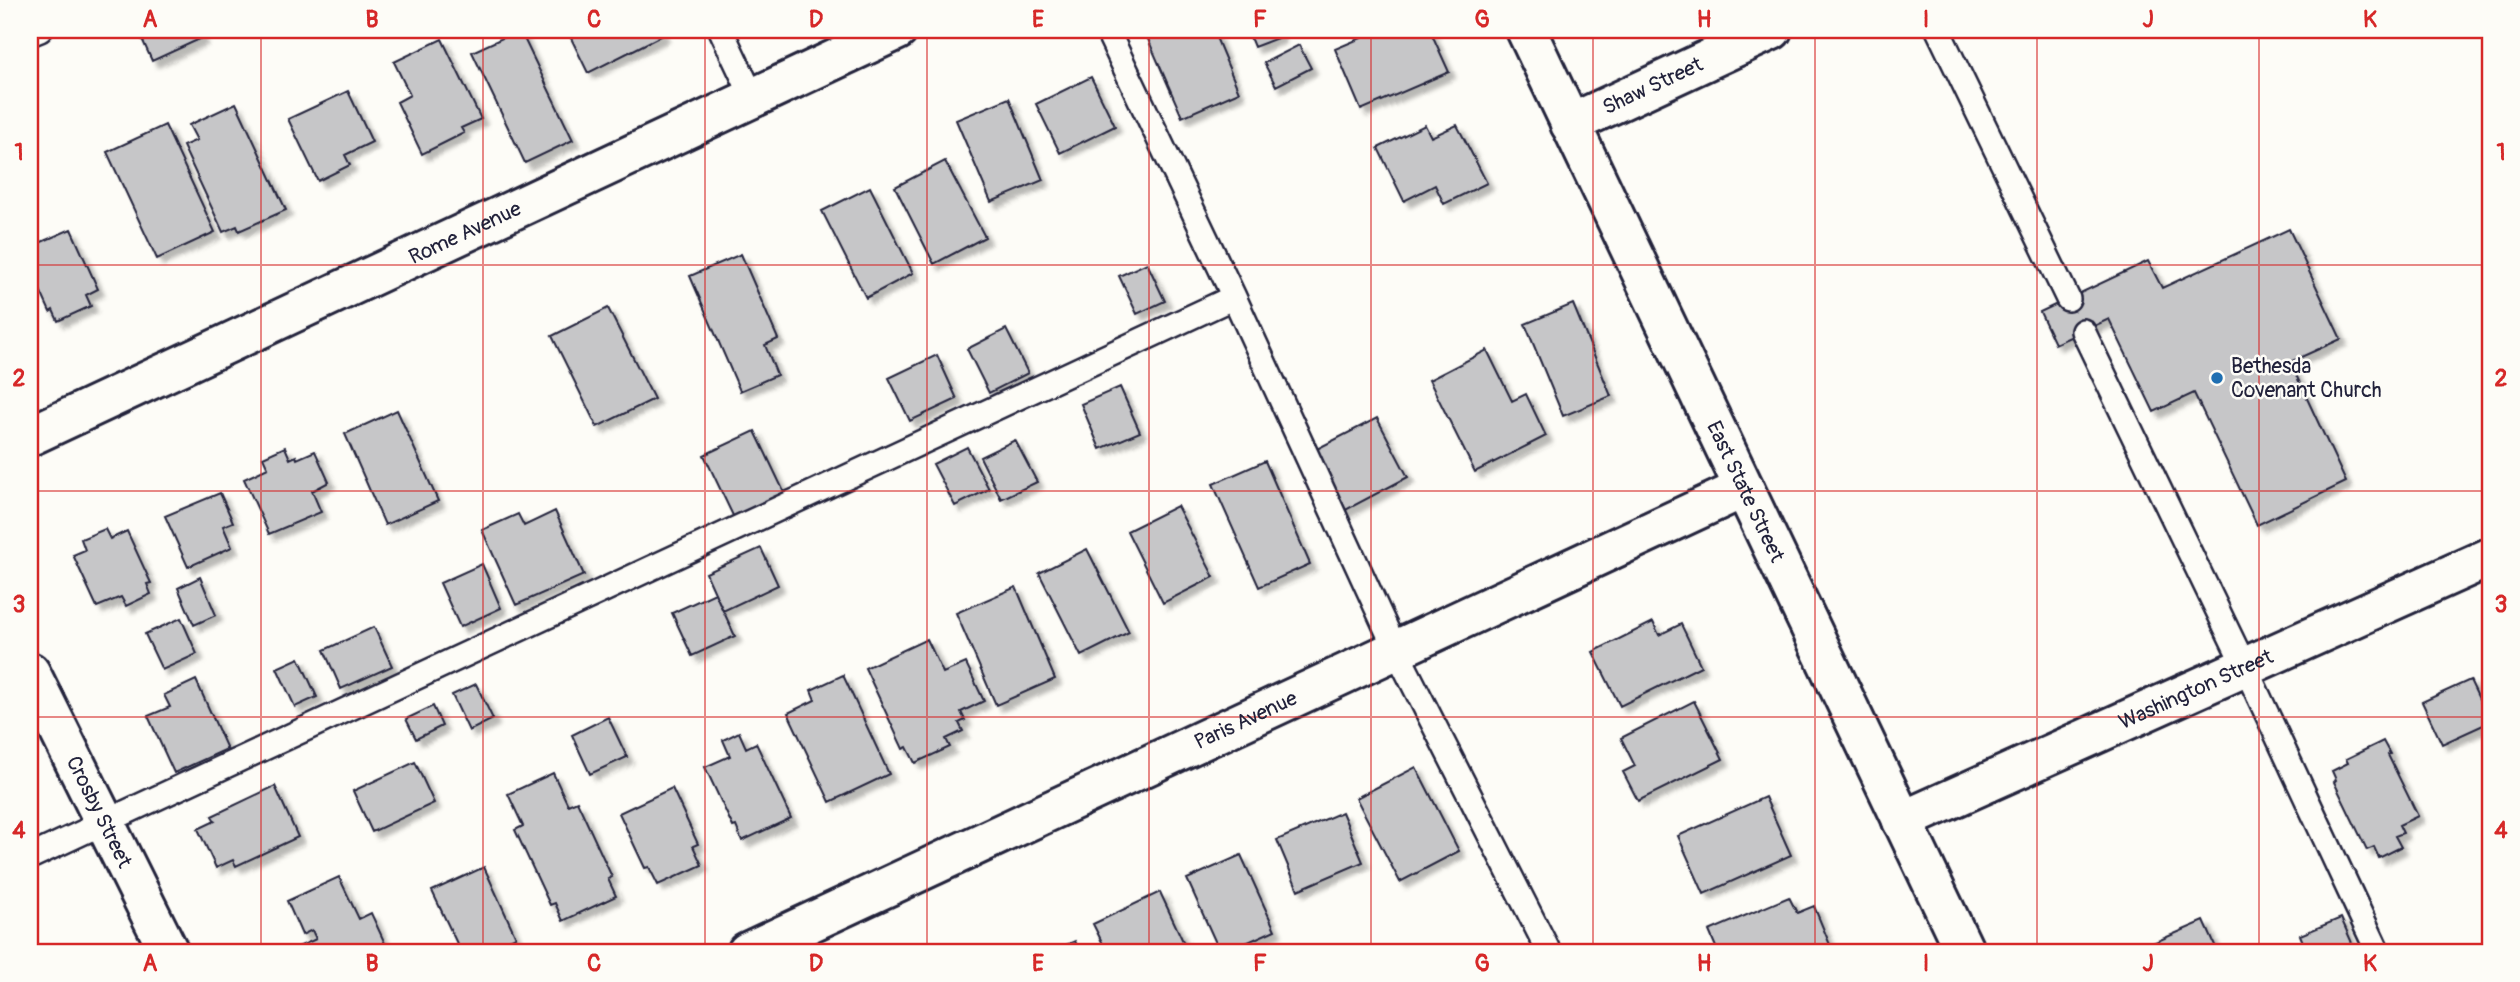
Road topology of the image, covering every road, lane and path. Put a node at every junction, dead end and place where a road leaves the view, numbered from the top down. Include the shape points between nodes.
1 (40, 30) edge
2 (721, 30) edge
3 (898, 30) edge
4 (1107, 30) edge
5 (1526, 30) edge
6 (1772, 30) edge
7 (1938, 30) edge
8 (30, 34) edge
9 (753, 98) junction
10 (1570, 124) junction
11 (1234, 296) junction
12 (2068, 299) dead end
13 (2084, 331) dead end
14 (30, 436) edge
15 (1744, 488) junction
16 (2490, 557) edge
17 (1396, 650) junction
18 (2245, 667) junction
19 (30, 672) edge
20 (1902, 821) junction
21 (104, 822) junction
22 (30, 857) edge
23 (169, 952) edge
24 (747, 952) edge
25 (1549, 952) edge
26 (1965, 952) edge
27 (2378, 952) edge

1 - 8 lane
2 - 9 lane
3 - 9 street, Rome Avenue
4 - 11 lane
5 - 10 street, East State Street
6 - 10 street, Shaw Street
7 - 12 lane
9 - 14 street, Rome Avenue
10 - 15 street, East State Street
11 - 17 lane
11 - 21 lane
13 - 18 lane
15 - 17 street, Paris Avenue
15 - 20 street, East State Street
16 - 18 street, Washington Street
17 - 24 street, Paris Avenue
17 - 25 lane
18 - 20 street, Washington Street
18 - 27 lane
19 - 21 street, Crosby Street
20 - 26 street, East State Street
21 - 22 lane
21 - 23 street, Crosby Street

